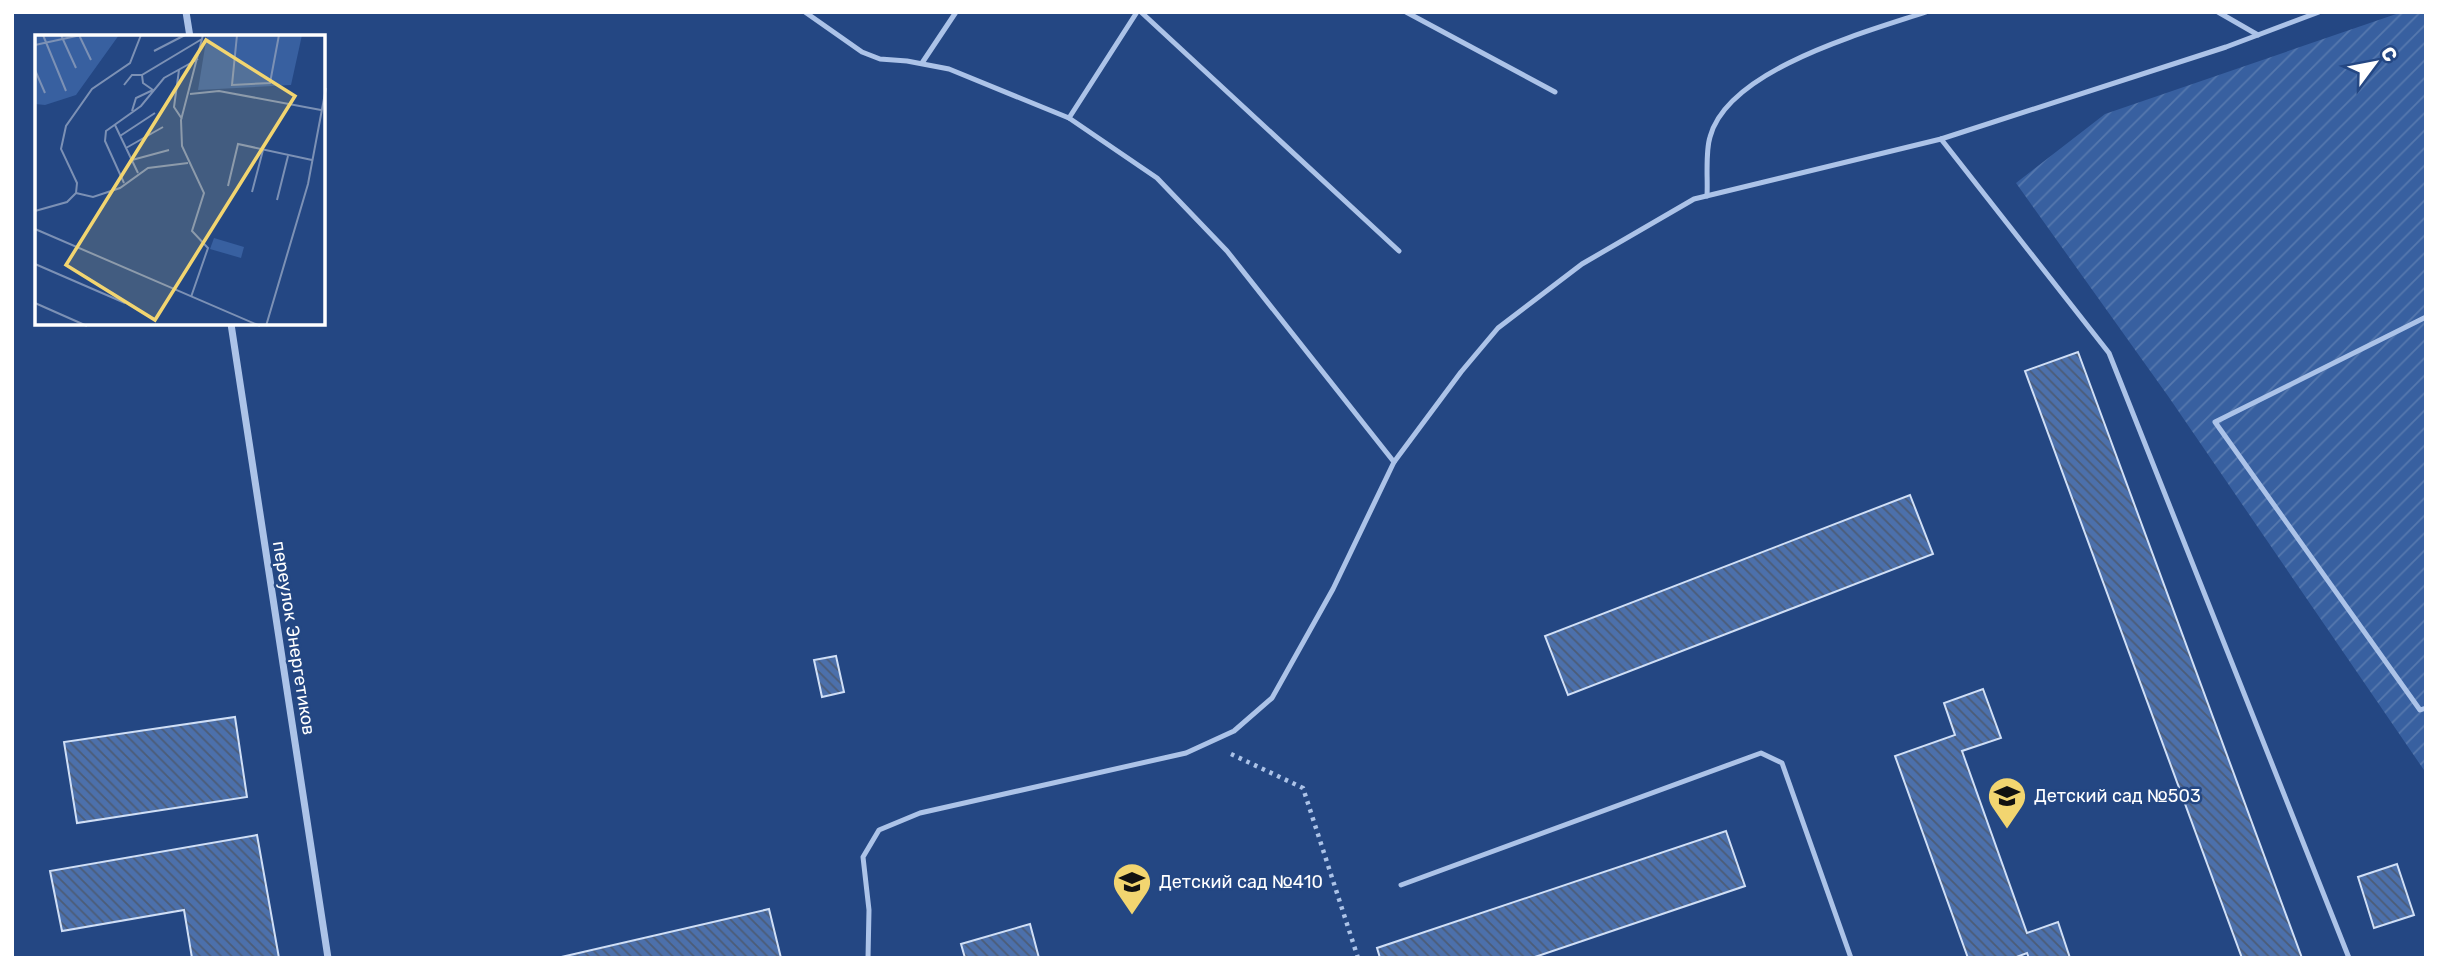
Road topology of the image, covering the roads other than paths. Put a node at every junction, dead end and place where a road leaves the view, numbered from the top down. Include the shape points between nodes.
1 (186, 12) edge
2 (806, 12) edge
3 (956, 12) edge
4 (1139, 12) edge
5 (1406, 12) edge
6 (1926, 12) edge
7 (2218, 12) edge
8 (2319, 12) edge
9 (190, 35) edge
10 (2258, 35) junction
11 (922, 63) junction
12 (1555, 92) dead end
13 (1069, 118) junction
14 (1941, 139) junction
15 (1707, 196) junction
16 (1399, 251) dead end
17 (2426, 317) edge
18 (231, 326) edge
19 (1394, 462) junction
20 (2426, 708) edge
21 (1401, 885) dead end
22 (328, 958) edge
23 (868, 958) edge
24 (1851, 958) edge
25 (2348, 958) edge

1 - 9 street
2 - 11 lane via 862,52 880,59
3 - 11 lane
4 - 13 lane
4 - 16 lane
5 - 12 lane
6 - 15 lane via 1850,37 1763,75 1728,103 1710,137
7 - 10 lane
8 - 10 lane
10 - 14 lane
11 - 13 lane via 949,69
13 - 19 lane via 1157,178 1227,251
14 - 15 lane
14 - 25 lane via 2109,353
15 - 19 lane via 1694,199 1582,264 1498,328
17 - 20 lane via 2215,422 2420,710
18 - 22 street, переулок Энергетиков
19 - 23 lane via 1333,589 1272,698 1234,731 1186,754 920,813 879,830 863,857
21 - 24 lane via 1762,753 1782,763

